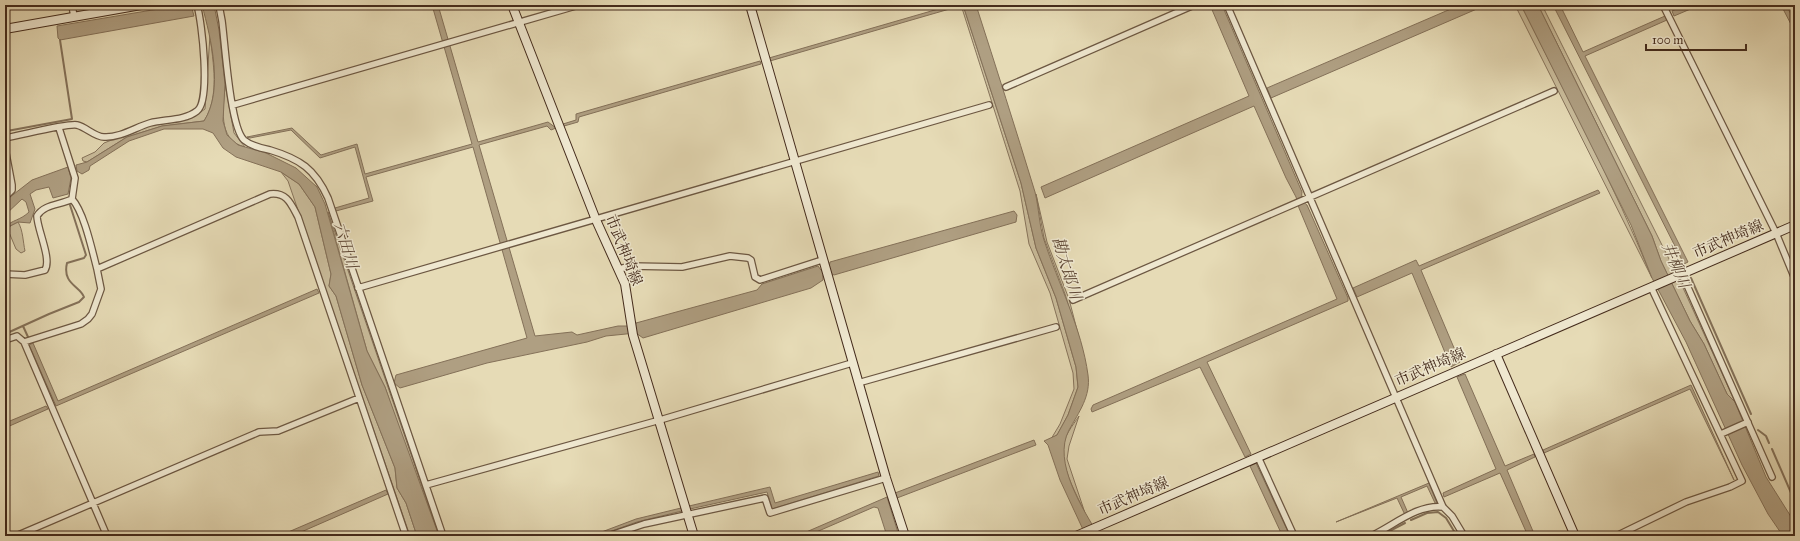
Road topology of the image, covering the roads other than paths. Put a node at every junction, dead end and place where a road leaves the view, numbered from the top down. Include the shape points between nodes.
1 (72, 5) edge
2 (141, 5) edge
3 (197, 5) edge
4 (218, 5) edge
5 (512, 5) edge
6 (579, 5) edge
7 (750, 5) edge
8 (1194, 5) edge
9 (1227, 5) edge
10 (1663, 5) edge
11 (74, 17) junction
12 (519, 23) junction
13 (5, 29) edge
14 (1006, 87) dead end
15 (1554, 91) dead end
16 (233, 105) junction
17 (989, 105) dead end
18 (59, 128) junction
19 (5, 138) edge
20 (5, 148) edge
21 (795, 162) junction
22 (5, 197) edge
23 (1307, 197) junction
24 (72, 199) junction
25 (596, 220) junction
26 (1795, 225) edge
27 (1776, 233) junction
28 (97, 268) junction
29 (824, 268) junction
30 (619, 269) junction
31 (5, 274) edge
32 (1681, 274) junction
33 (1795, 279) edge
34 (1652, 286) junction
35 (358, 288) junction
36 (1073, 300) dead end
37 (1056, 327) dead end
38 (5, 340) edge
39 (24, 342) junction
40 (1496, 354) junction
41 (852, 363) junction
42 (858, 383) junction
43 (1396, 397) junction
44 (359, 398) junction
45 (660, 420) junction
46 (1748, 422) junction
47 (1721, 434) junction
48 (1258, 457) junction
49 (886, 478) junction
50 (1772, 478) dead end
51 (426, 485) junction
52 (93, 503) junction
53 (1443, 507) junction
54 (688, 515) junction
55 (16, 536) edge
56 (107, 536) edge
57 (406, 536) edge
58 (443, 536) edge
59 (608, 536) edge
60 (694, 536) edge
61 (905, 536) edge
62 (1077, 536) edge
63 (1294, 536) edge
64 (1371, 536) edge
65 (1464, 536) edge
66 (1574, 536) edge
67 (1616, 536) edge

1 - 11 street
2 - 11 main road
3 - 18 street via 204,66 203,105 198,111 151,123 112,137 102,137 77,126
4 - 16 street
5 - 12 main road, 市武神埼線
6 - 12 street
7 - 21 main road
8 - 14 street
9 - 23 street
10 - 27 street
11 - 13 main road
12 - 16 street
12 - 25 main road, 市武神埼線
15 - 23 street
16 - 35 street via 235,124 244,139 255,146 284,154 302,163 322,185
17 - 21 street
18 - 19 street
18 - 24 street via 75,178
20 - 22 street via 12,185 12,190
21 - 25 street
21 - 29 main road
23 - 36 street
23 - 43 street
24 - 28 street via 86,230
24 - 31 street via 45,208 37,216 48,262 45,270 25,275
25 - 30 main road, 市武神埼線
25 - 35 street
26 - 27 main road, 市武神埼線
27 - 32 main road, 市武神埼線
27 - 33 street
28 - 39 street via 101,289 88,319 81,324
28 - 44 street via 270,194 284,195 298,217
29 - 30 street via 760,280 755,278 748,258 730,256 682,267 631,266
29 - 41 main road
30 - 45 main road, 市武神埼線 via 626,291 633,335
32 - 34 main road, 市武神埼線
32 - 46 street
34 - 40 main road, 市武神埼線
34 - 47 street
35 - 51 street
37 - 42 street
38 - 39 street via 18,336
39 - 52 street
40 - 43 main road, 市武神埼線
40 - 66 main road
41 - 42 main road
41 - 45 street
42 - 49 main road
43 - 48 main road, 市武神埼線
43 - 53 street
44 - 52 street via 278,432 259,432
44 - 57 street
45 - 51 street
45 - 54 main road, 市武神埼線
46 - 47 street
46 - 50 street
47 - 67 street via 1742,481 1730,488 1686,502
48 - 62 main road, 市武神埼線
48 - 63 street
49 - 54 street via 770,513 765,498
49 - 61 main road
51 - 58 street
52 - 55 street
52 - 56 street
53 - 64 street via 1436,506 1417,511
53 - 65 street via 1452,516
54 - 59 street via 644,524
54 - 60 main road, 市武神埼線

